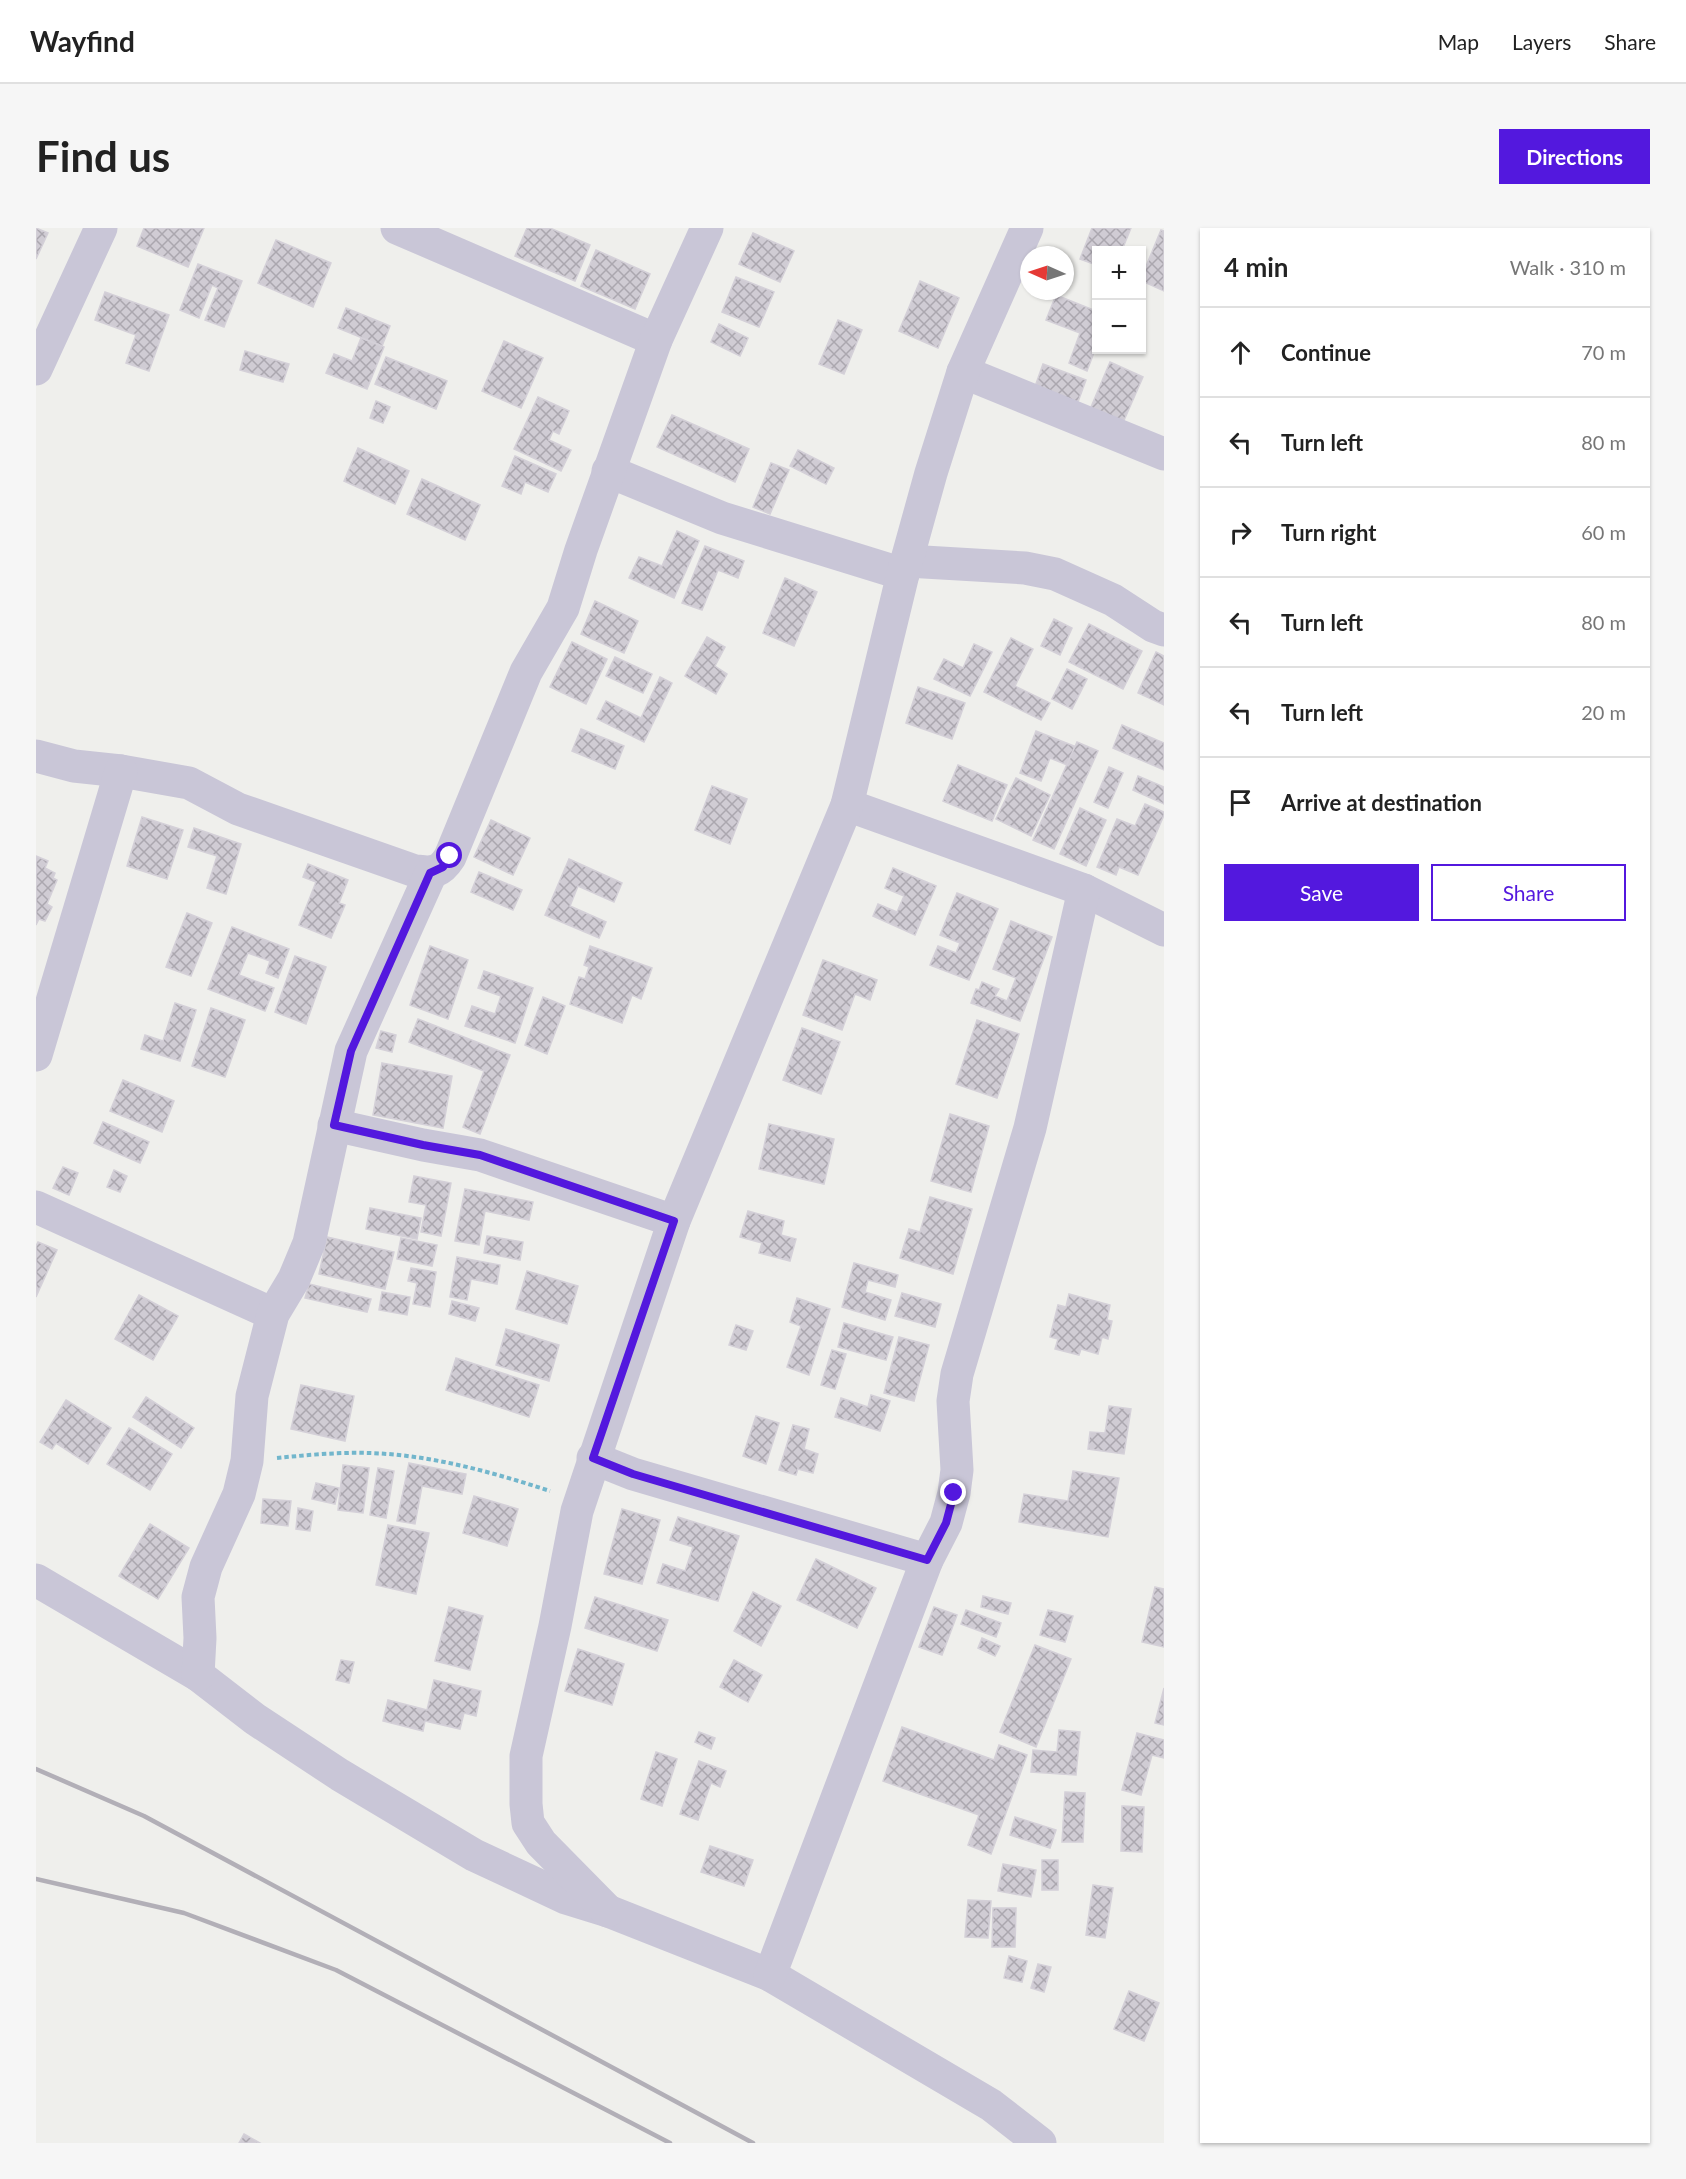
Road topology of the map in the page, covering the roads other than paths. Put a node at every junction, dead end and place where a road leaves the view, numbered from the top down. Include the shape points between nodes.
1 (101, 228) edge
2 (397, 228) edge
3 (707, 228) edge
4 (1027, 228) edge
5 (656, 340) junction
6 (36, 369) edge
7 (963, 372) junction
8 (1164, 454) edge
9 (608, 471) junction
10 (905, 567) junction
11 (1164, 630) edge
12 (36, 756) edge
13 (121, 771) junction
14 (848, 805) junction
15 (430, 873) junction
16 (1084, 890) junction
17 (1164, 930) edge
18 (36, 1055) edge
19 (334, 1125) junction
20 (36, 1207) edge
21 (674, 1221) junction
22 (273, 1314) junction
23 (593, 1458) junction
24 (927, 1560) junction
25 (36, 1580) edge
26 (198, 1675) junction
27 (608, 1911) junction
28 (770, 1975) junction
29 (1040, 2143) edge

1 - 6 street
2 - 5 street
3 - 5 street
4 - 7 street
5 - 9 street
7 - 8 street
7 - 10 street
9 - 10 street via 722,518
9 - 15 street via 563,608 526,672 450,856 443,867
10 - 11 street via 1025,568 1055,574 1113,600
10 - 14 street
12 - 13 street via 75,766
13 - 15 street via 189,783 238,809
13 - 18 street
14 - 16 street
14 - 21 street
15 - 19 street via 351,1051
16 - 17 street
16 - 24 street via 1030,1128 957,1374 953,1401 957,1470 954,1493 946,1523
19 - 21 street via 480,1155
19 - 22 street via 309,1243
20 - 22 street
21 - 23 street
22 - 26 street via 252,1396 247,1461 239,1494 206,1567 198,1597
23 - 24 street via 633,1474
23 - 27 street via 580,1501 526,1756 526,1804 528,1823 542,1842
24 - 28 street
25 - 26 street
26 - 27 street via 255,1719 340,1775 474,1855 566,1898
27 - 28 street
28 - 29 street via 991,2105

